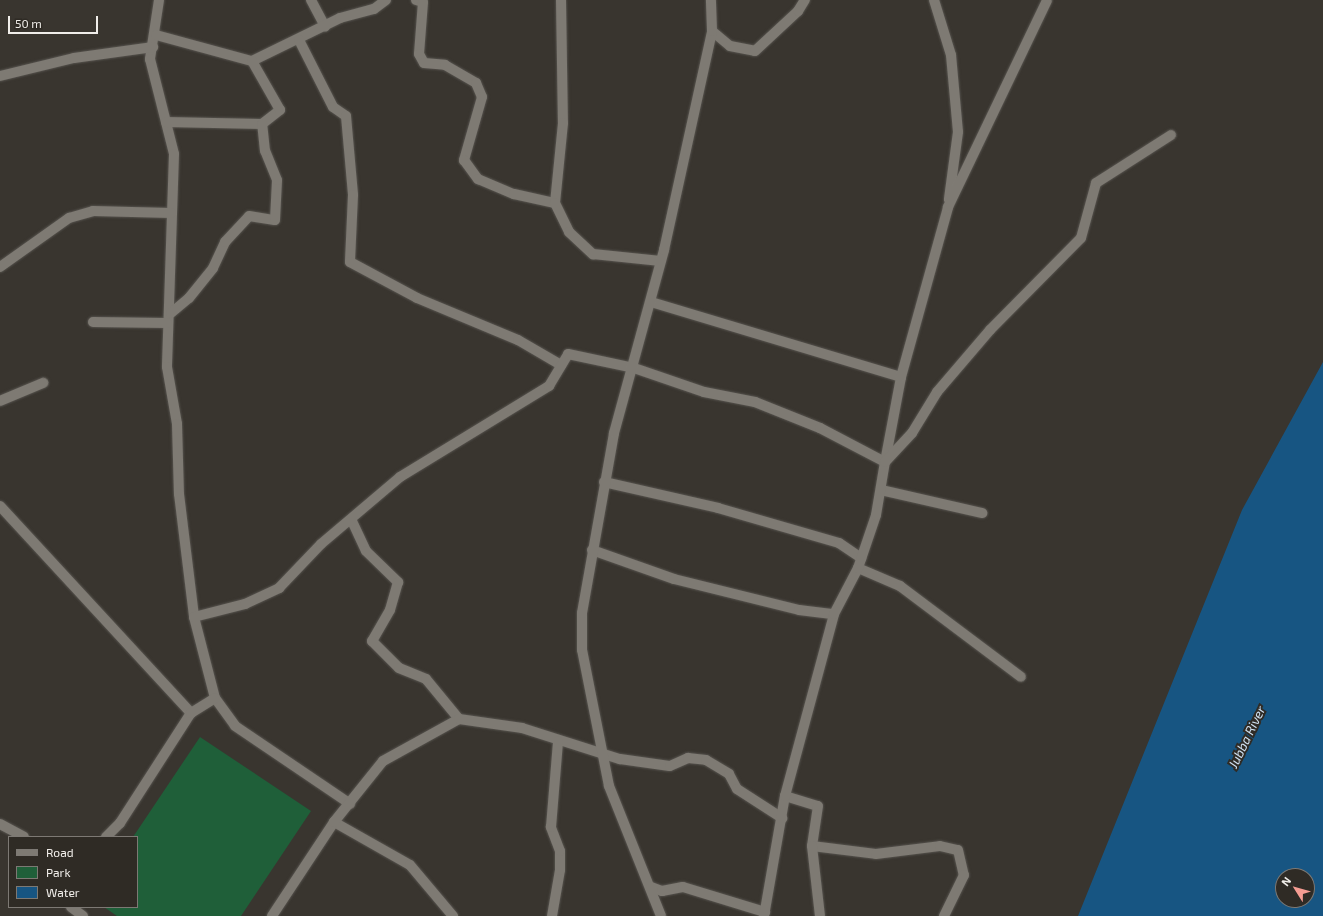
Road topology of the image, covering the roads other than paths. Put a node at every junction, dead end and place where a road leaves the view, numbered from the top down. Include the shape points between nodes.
1 (159, 0) edge
2 (311, 0) edge
3 (386, 0) edge
4 (416, 0) edge
5 (561, 0) edge
6 (711, 0) edge
7 (805, 0) edge
8 (934, 0) edge
9 (1047, 0) edge
10 (325, 26) junction
11 (712, 32) junction
12 (156, 35) junction
13 (299, 40) junction
14 (153, 47) junction
15 (252, 61) junction
16 (0, 76) edge
17 (166, 122) junction
18 (262, 124) junction
19 (1171, 135) dead end
20 (555, 203) junction
21 (948, 207) junction
22 (171, 214) junction
23 (661, 261) junction
24 (0, 267) edge
25 (651, 302) junction
26 (170, 313) junction
27 (93, 322) dead end
28 (167, 323) junction
29 (561, 365) junction
30 (634, 368) junction
31 (901, 377) junction
32 (43, 383) dead end
33 (0, 401) edge
34 (885, 462) junction
35 (604, 482) junction
36 (880, 490) junction
37 (0, 506) edge
38 (982, 513) dead end
39 (352, 521) junction
40 (592, 550) junction
41 (859, 563) junction
42 (834, 614) junction
43 (194, 617) junction
44 (1021, 677) dead end
45 (216, 698) junction
46 (191, 713) junction
47 (459, 719) junction
48 (558, 741) junction
49 (604, 752) junction
50 (785, 796) junction
51 (350, 804) junction
52 (782, 818) junction
53 (334, 822) junction
54 (0, 824) edge
55 (22, 836) edge
56 (107, 836) edge
57 (812, 846) junction
58 (651, 887) junction
59 (72, 908) edge
60 (765, 914) edge
61 (83, 916) edge
62 (272, 916) edge
63 (453, 916) edge
64 (552, 916) edge
65 (661, 916) edge
66 (820, 916) edge
67 (944, 916) edge

1 - 12 street
2 - 10 street
3 - 10 street via 374,9
4 - 20 street via 423,2 419,54 424,63 446,65 476,83 482,97 464,160 478,179 514,194
5 - 20 street via 564,20 563,123
6 - 11 street
7 - 11 street via 798,11 755,51 730,46
8 - 21 street via 951,55 958,132
9 - 21 street
10 - 13 street
11 - 23 street
12 - 14 street
12 - 15 street
13 - 15 street
13 - 29 street via 333,107 346,116 353,196 350,262 417,298 518,340
14 - 16 street via 74,58
14 - 17 street via 150,60
15 - 18 street via 280,110
17 - 18 street
17 - 22 street via 174,154
18 - 26 street via 265,151 277,180 275,220 249,216 225,242 213,268 189,298
19 - 34 street via 1096,184 1081,238 990,330 937,392 912,433
20 - 23 street via 569,232 593,254
21 - 31 street
22 - 24 street via 93,211 69,218
22 - 26 street
23 - 25 street
25 - 30 street
25 - 31 street
26 - 28 street
27 - 28 street
28 - 43 street via 167,367 177,424 179,494
29 - 30 street via 568,354
29 - 39 street via 549,386 400,477
30 - 34 street via 704,392 755,402 820,428
30 - 35 street via 614,433
31 - 34 street
32 - 33 street
34 - 36 street
35 - 40 street
35 - 41 street via 839,542
36 - 38 street
36 - 41 street
37 - 46 street
39 - 43 street via 321,544 279,588 245,604
39 - 47 street via 366,551 398,582 390,610 372,641 399,668 426,679
40 - 42 street via 674,579 799,610
40 - 49 street via 582,613 582,650
41 - 42 street
41 - 44 street via 900,586
42 - 50 street
43 - 45 street
45 - 46 street
45 - 51 street via 235,726
46 - 56 street via 120,823
47 - 48 street via 522,728
47 - 51 street via 383,761
48 - 49 street
48 - 64 street via 551,827 560,851 560,870
49 - 52 street via 620,758 670,766 688,758 706,760 729,774 737,789
49 - 58 street via 609,786
50 - 52 street
50 - 57 street via 818,806
51 - 53 street
52 - 60 street
53 - 62 street
53 - 63 street via 410,865
54 - 55 street
57 - 66 street
57 - 67 street via 876,854 940,846 958,850 964,875
58 - 60 street via 662,891 683,887
58 - 65 street
59 - 61 street

